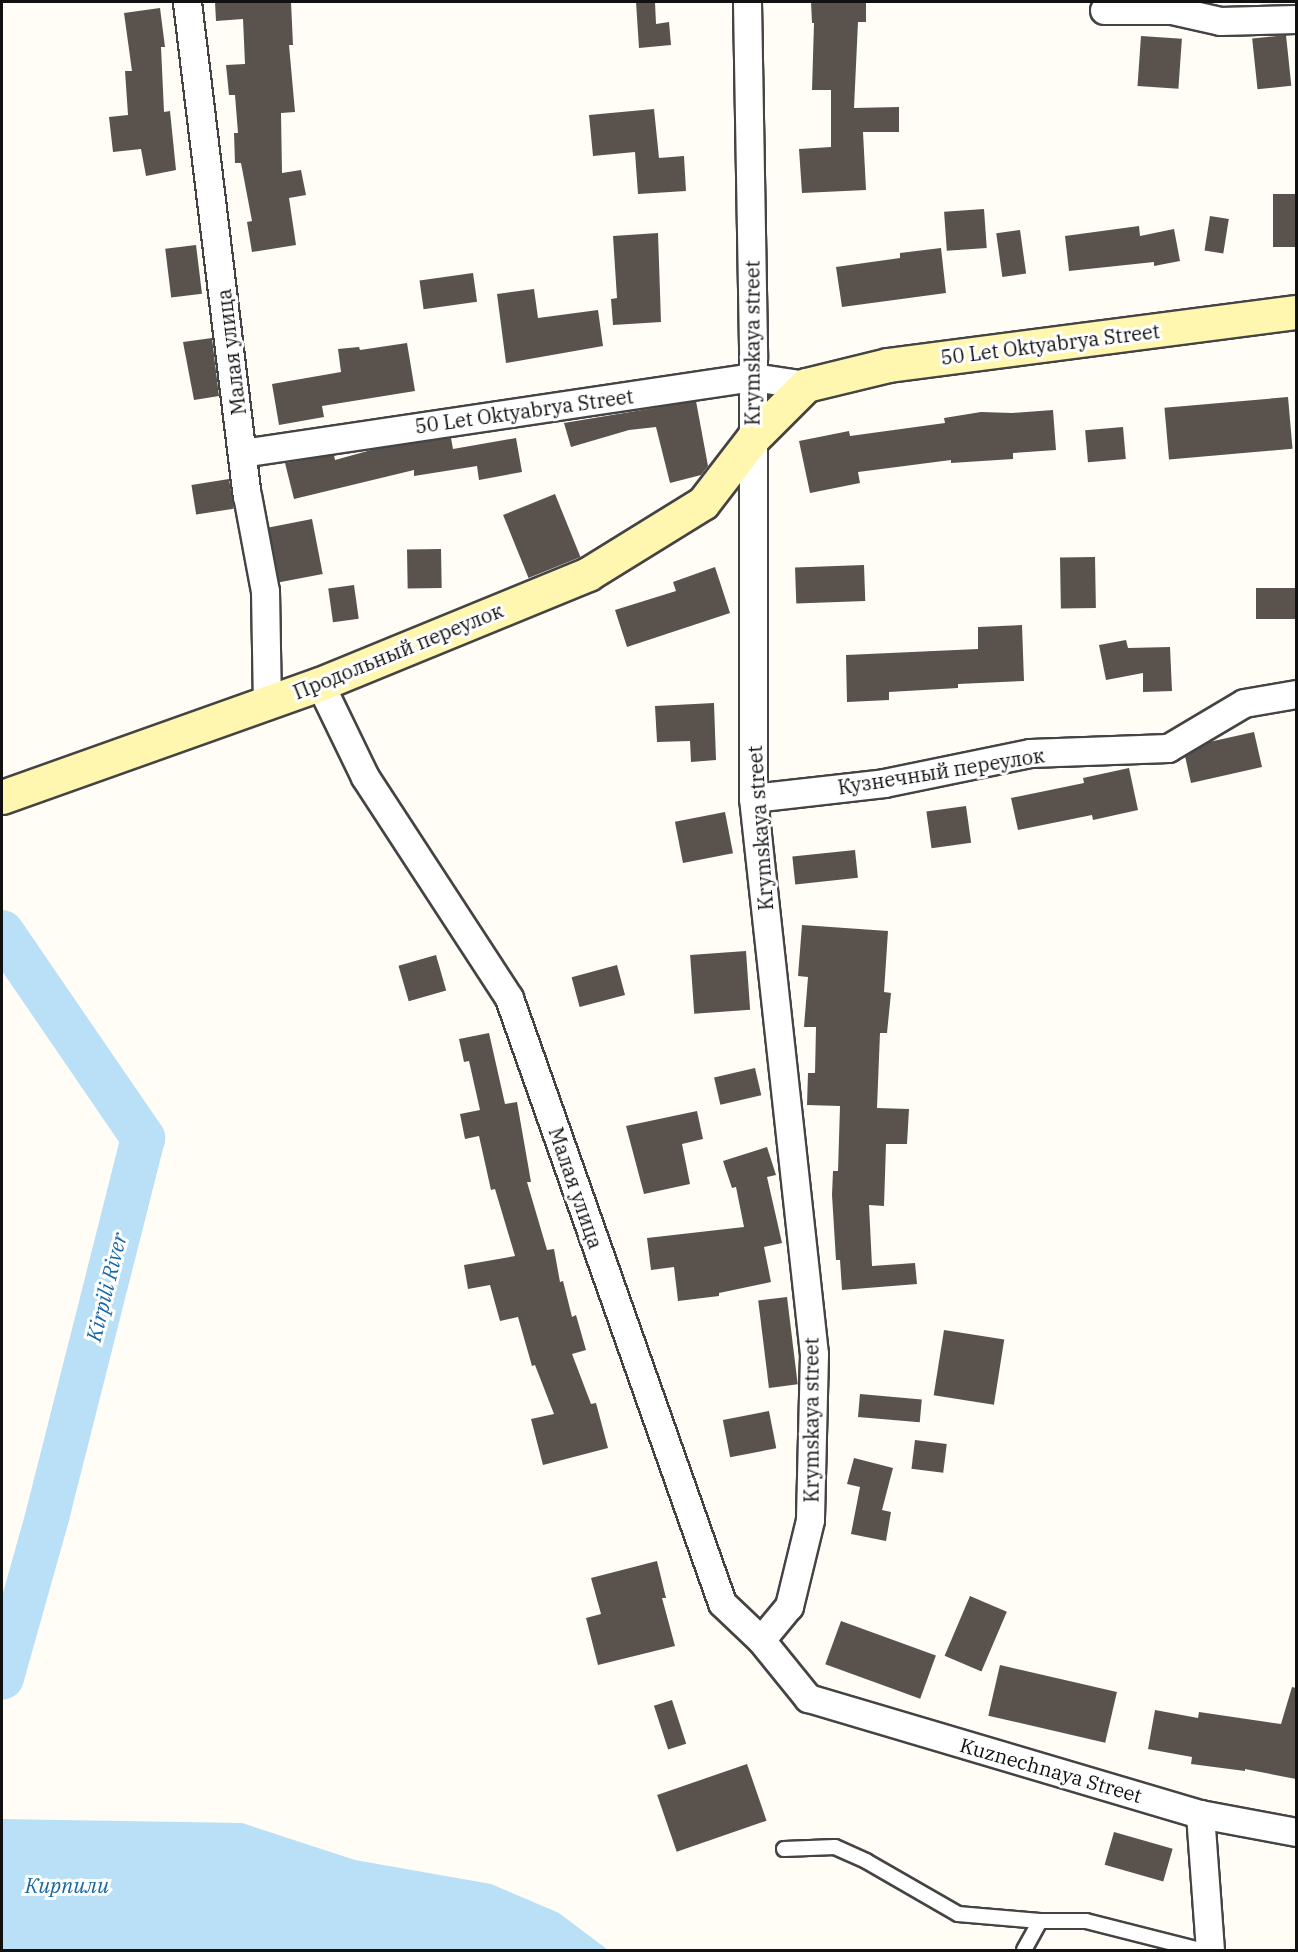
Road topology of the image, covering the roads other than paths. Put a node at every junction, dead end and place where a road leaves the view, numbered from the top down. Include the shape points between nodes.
1 (188, 2) edge
2 (747, 2) edge
3 (1104, 10) dead end
4 (1296, 19) edge
5 (1296, 312) edge
6 (753, 377) junction
7 (806, 385) junction
8 (753, 438) junction
9 (242, 453) junction
10 (320, 684) junction
11 (1296, 694) edge
12 (267, 704) junction
13 (2, 797) edge
14 (753, 798) junction
15 (761, 1640) junction
16 (807, 1698) joint
17 (1200, 1814) junction
18 (1296, 1832) edge
19 (784, 1849) dead end
20 (1040, 1921) junction
21 (1024, 1950) edge
22 (1202, 1950) edge
23 (1210, 1950) edge

1 - 9 street, Малая улица
2 - 6 street, Krymskaya street
3 - 4 street via 1173,10 1220,21
5 - 7 street, 50 Let Oktyabrya Street via 888,365
6 - 7 street, 50 Let Oktyabrya Street
6 - 8 street, Krymskaya street
6 - 9 street, 50 Let Oktyabrya Street
7 - 8 street
8 - 10 street, Продольный переулок via 703,503 588,574
8 - 14 street, Krymskaya street
9 - 12 street, Малая улица via 265,591
10 - 12 street, Продольный переулок
10 - 15 street, Малая улица via 365,777 509,998 722,1603
11 - 14 street, Кузнечный переулок via 1244,703 1168,748 1030,753 884,783
12 - 13 street, Продольный переулок
14 - 15 street, Krymskaya street via 814,1354 810,1520 789,1606
15 - 16 street, Малая улица
16 - 17 street, Kuznechnaya Street
17 - 18 street, Kuznechnaya Street
17 - 23 street
19 - 20 lane via 835,1847 958,1914
20 - 21 lane
20 - 22 lane via 1086,1921

